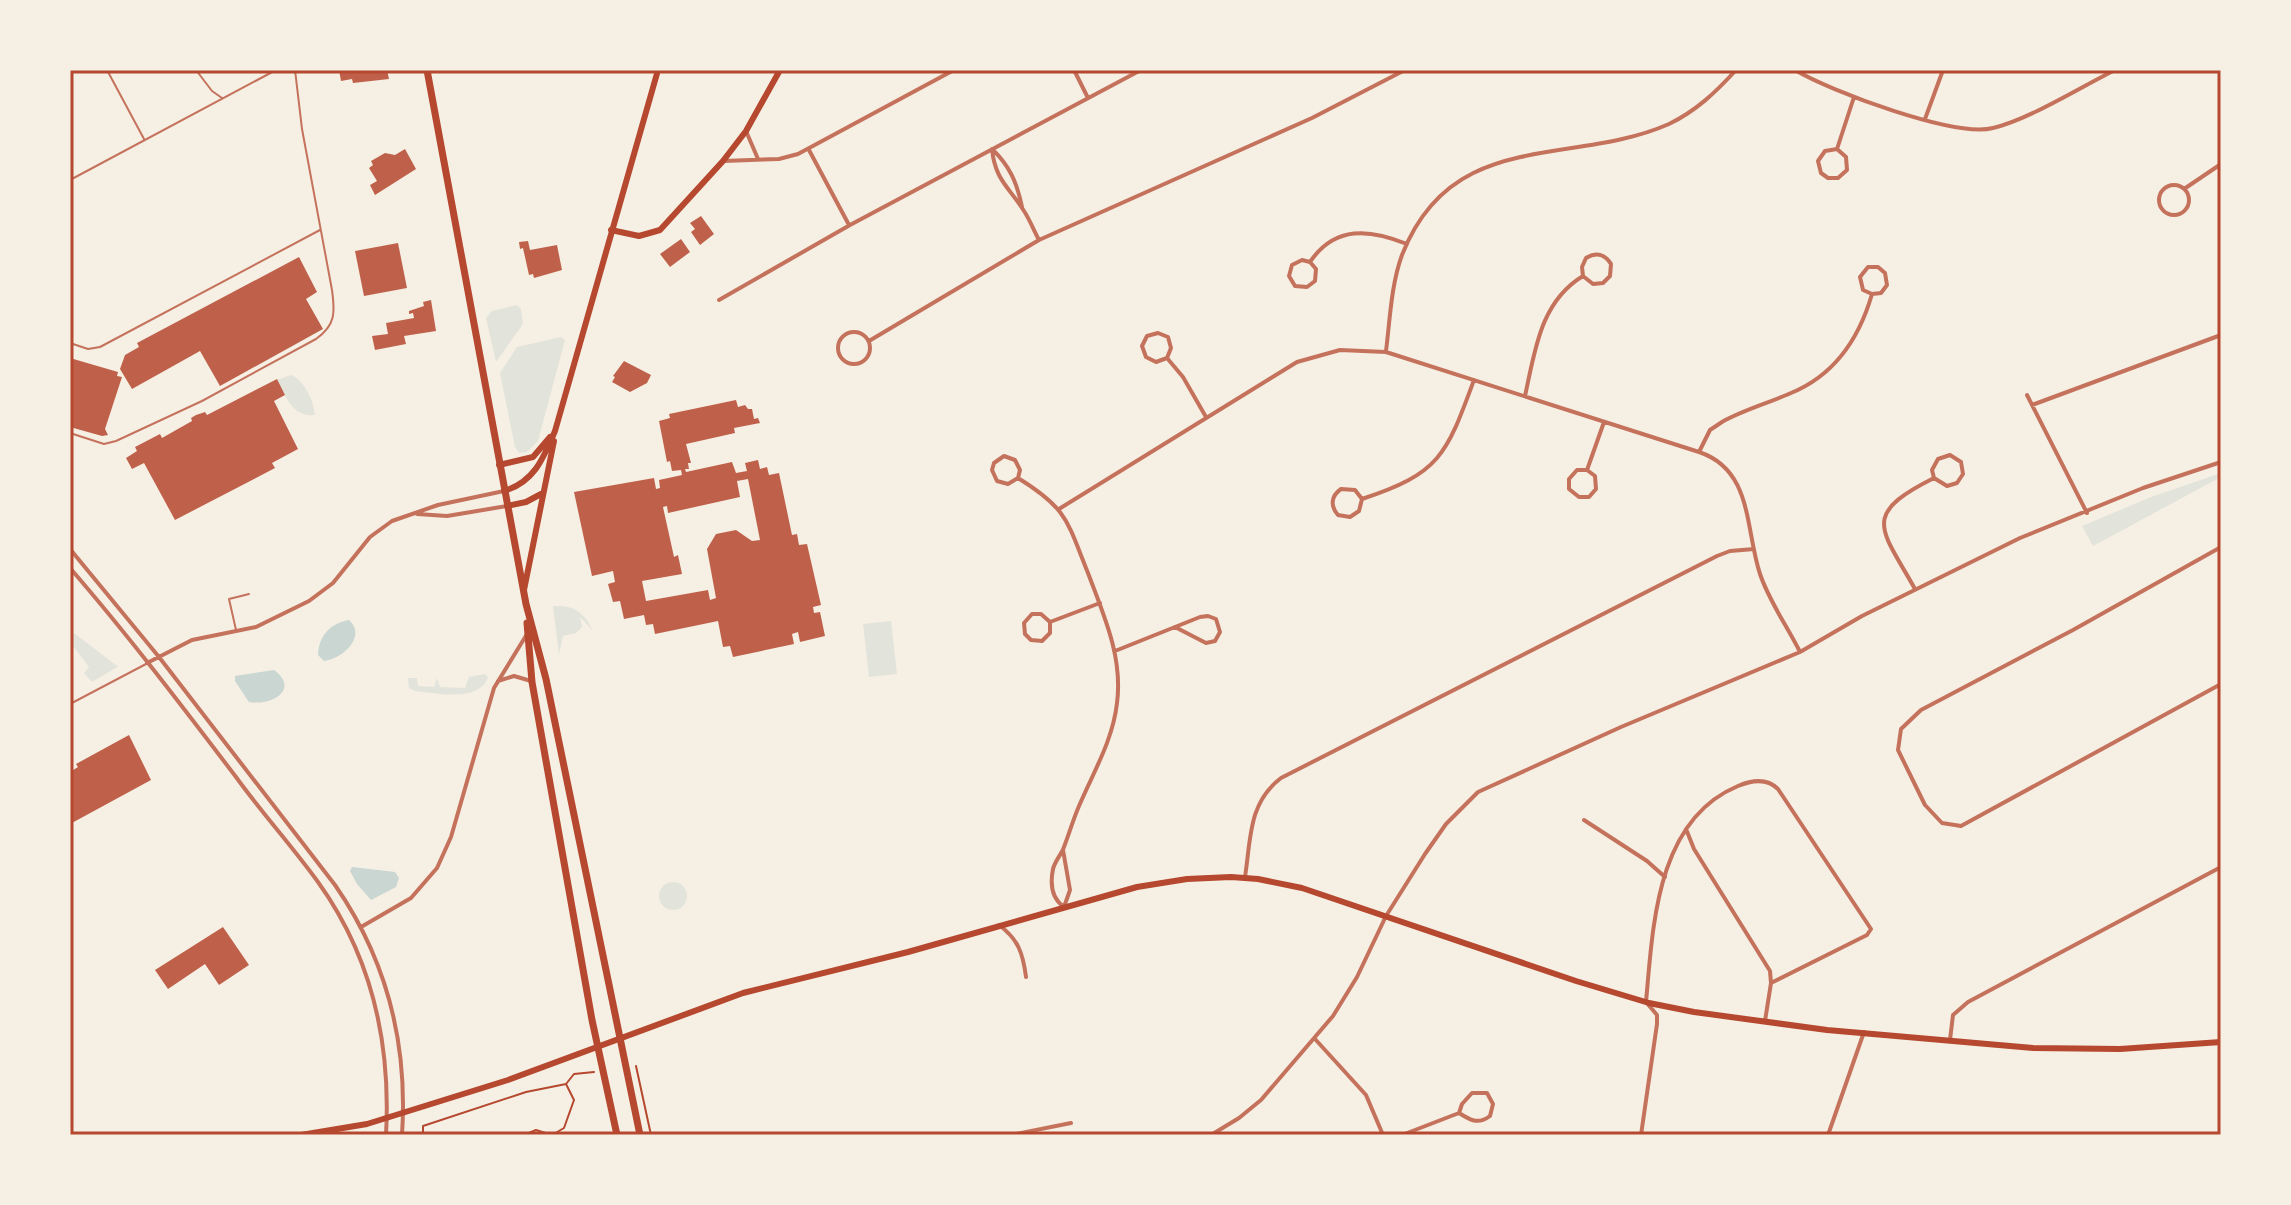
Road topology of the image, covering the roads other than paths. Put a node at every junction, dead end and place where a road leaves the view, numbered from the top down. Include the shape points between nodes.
1 (107, 70) edge
2 (196, 70) edge
3 (276, 70) edge
4 (295, 70) edge
5 (427, 70) edge
6 (658, 70) edge
7 (780, 70) edge
8 (954, 70) edge
9 (1074, 70) edge
10 (1141, 70) edge
11 (1405, 70) edge
12 (1736, 70) edge
13 (1795, 70) edge
14 (1943, 70) edge
15 (2115, 70) edge
16 (1854, 96) junction
17 (1088, 98) junction
18 (223, 99) junction
19 (1925, 119) junction
20 (746, 131) junction
21 (144, 141) junction
22 (992, 149) junction
23 (1837, 149) junction
24 (809, 150) junction
25 (758, 159) junction
26 (723, 161) junction
27 (2221, 164) edge
28 (70, 180) edge
29 (2184, 189) junction
30 (1023, 209) junction
31 (850, 225) junction
32 (321, 229) junction
33 (611, 230) junction
34 (1039, 240) junction
35 (1407, 244) junction
36 (1310, 262) junction
37 (1583, 276) junction
38 (1872, 294) junction
39 (719, 300) dead end
40 (2221, 335) edge
41 (869, 341) junction
42 (70, 343) edge
43 (1386, 352) junction
44 (1167, 358) junction
45 (1474, 380) junction
46 (2027, 395) dead end
47 (1525, 396) junction
48 (2032, 405) junction
49 (1206, 417) junction
50 (1604, 422) junction
51 (555, 431) junction
52 (70, 433) edge
53 (1699, 452) junction
54 (2221, 462) edge
55 (499, 465) junction
56 (1587, 470) junction
57 (1018, 478) junction
58 (1934, 478) junction
59 (504, 491) junction
60 (542, 494) junction
61 (1362, 499) junction
62 (507, 506) junction
63 (1059, 509) junction
64 (2087, 513) junction
65 (415, 514) junction
66 (2221, 547) edge
67 (70, 549) edge
68 (1754, 549) junction
69 (70, 568) edge
70 (1915, 589) junction
71 (249, 594) dead end
72 (524, 594) junction
73 (1100, 603) junction
74 (526, 604) junction
75 (1050, 622) junction
76 (1175, 627) junction
77 (236, 631) junction
78 (528, 632) junction
79 (1115, 651) junction
80 (1800, 652) junction
81 (159, 657) junction
82 (147, 663) junction
83 (496, 682) junction
84 (532, 682) junction
85 (2221, 684) edge
86 (70, 704) edge
87 (1584, 820) dead end
88 (1686, 829) junction
89 (1063, 850) junction
90 (2221, 867) edge
91 (1665, 877) junction
92 (1244, 878) junction
93 (1064, 907) junction
94 (1386, 916) junction
95 (999, 925) junction
96 (361, 927) junction
97 (1026, 977) dead end
98 (1771, 983) junction
99 (1646, 1002) junction
100 (1764, 1023) junction
101 (1864, 1032) junction
102 (620, 1038) junction
103 (1315, 1039) junction
104 (1950, 1040) junction
105 (2221, 1042) edge
106 (597, 1047) junction
107 (404, 1113) junction
108 (1459, 1113) junction
109 (387, 1118) junction
110 (1071, 1123) dead end
111 (301, 1135) edge
112 (386, 1135) edge
113 (402, 1135) edge
114 (617, 1135) edge
115 (640, 1135) edge
116 (1011, 1135) edge
117 (1211, 1135) edge
118 (1383, 1135) edge
119 (1402, 1135) edge
120 (1641, 1135) edge
121 (1828, 1135) edge

1 - 21 lane
2 - 18 lane
3 - 18 lane
4 - 32 lane
5 - 55 main road
6 - 33 main road
7 - 20 main road
8 - 24 street
9 - 17 street
10 - 17 street
11 - 34 street via 1312,118
12 - 35 street via 1707,100 1662,127 1512,158 1475,172 1441,196
13 - 16 street
14 - 19 street
15 - 19 street via 1992,129 1959,129
16 - 19 street
16 - 23 street
17 - 22 street
18 - 21 lane
20 - 25 street
20 - 26 main road
21 - 28 lane
22 - 30 street via 994,167
22 - 30 street via 1017,183
22 - 31 street
23 - 23 street via 1825,151 1818,161 1821,173 1831,179 1848,167 1845,154
24 - 25 street
24 - 31 street
25 - 26 street
26 - 33 main road via 660,230 639,236
27 - 29 street
29 - 29 street via 2164,188 2159,197 2162,208 2182,212 2189,201
30 - 34 street
31 - 39 street
32 - 42 lane via 100,347
32 - 52 lane via 335,312 325,333 116,441 104,444
33 - 51 main road
34 - 41 street
35 - 36 street via 1380,234 1352,233 1327,244
35 - 43 street via 1395,283
36 - 36 street via 1316,269 1315,281 1295,286 1289,276 1292,265
37 - 37 street via 1593,284 1603,283 1611,264 1604,256 1592,255 1583,264
37 - 47 street via 1564,291 1545,320
38 - 38 street via 1863,290 1860,277 1868,267 1878,267 1887,285
38 - 53 street via 1857,334 1829,370 1795,392 1716,426
40 - 48 street
41 - 41 street via 863,362 850,364 840,356 839,345 847,334 858,332
43 - 45 street
43 - 49 street via 1340,350 1297,362
44 - 44 street via 1156,362 1146,357 1142,346 1147,336 1168,337
44 - 49 street
45 - 47 street
45 - 61 street via 1438,460 1409,481
46 - 48 street
47 - 50 street
48 - 64 street
49 - 63 street
50 - 53 street
50 - 56 street
51 - 55 main road via 533,457
51 - 59 main road via 538,469
51 - 60 main road
53 - 68 street via 1718,461 1740,487
54 - 64 street
55 - 59 main road
56 - 56 street via 1596,479 1596,489 1589,497 1579,497 1569,489 1569,479 1574,472
57 - 57 street via 1000,483 993,474 994,463 1012,457 1019,466
57 - 63 street
58 - 58 street via 1938,459 1950,455 1961,462 1963,474 1957,483 1947,486
58 - 70 street via 1894,501 1884,517 1885,534
59 - 62 main road
59 - 65 street
60 - 62 main road
60 - 72 main road
61 - 61 street via 1359,511 1350,517 1338,515 1332,505 1344,488 1355,490
62 - 65 street via 447,516
62 - 72 main road
63 - 73 street
64 - 70 street via 1988,552
65 - 77 street via 374,533 318,595 271,621
66 - 85 street via 1921,710 1901,729 1898,750 1925,805 1947,826 1961,826
67 - 81 street
68 - 80 street via 1766,589
68 - 92 street via 1717,556 1281,778 1258,804
69 - 82 street
70 - 80 street
71 - 77 lane via 229,599
72 - 74 main road
73 - 75 street
73 - 79 street
74 - 78 main road
74 - 102 main road
75 - 75 street via 1050,633 1042,641 1031,640 1024,632 1032,614
76 - 76 street via 1206,643 1220,632 1218,621 1208,616
76 - 79 street
77 - 81 street via 198,638
78 - 83 street
78 - 84 main road
79 - 89 street via 1119,688 1113,726
80 - 94 street via 1478,792 1441,830
81 - 82 street
81 - 96 street via 335,885
82 - 86 lane
82 - 109 street via 339,914 377,1008
83 - 84 street via 514,676
83 - 96 street via 437,868 411,898
84 - 106 main road
87 - 91 street
88 - 91 street
88 - 98 street via 1770,971
88 - 98 street via 1699,810 1727,790 1757,781 1773,784 1871,929
89 - 93 street via 1070,890
89 - 93 street via 1054,866 1052,887
90 - 104 street via 1968,1002 1953,1015
91 - 99 street via 1657,903
92 - 93 main road via 1173,880
92 - 94 main road via 1302,888
93 - 95 main road
94 - 99 main road
94 - 103 street via 1349,991
95 - 97 street via 1015,936
95 - 102 main road via 743,993
96 - 107 street via 397,1023
98 - 100 street
99 - 100 main road
99 - 120 street via 1657,1015 1657,1024
100 - 101 main road
101 - 104 main road
101 - 121 street
102 - 106 main road
102 - 115 main road
103 - 117 street via 1261,1100
103 - 118 street via 1366,1095
104 - 105 main road via 2084,1049
106 - 107 main road
106 - 114 main road
107 - 109 main road
107 - 113 street
108 - 108 street via 1466,1097 1476,1091 1487,1093 1493,1104 1490,1116 1479,1121
108 - 119 street
109 - 111 main road
109 - 112 street
110 - 116 street

